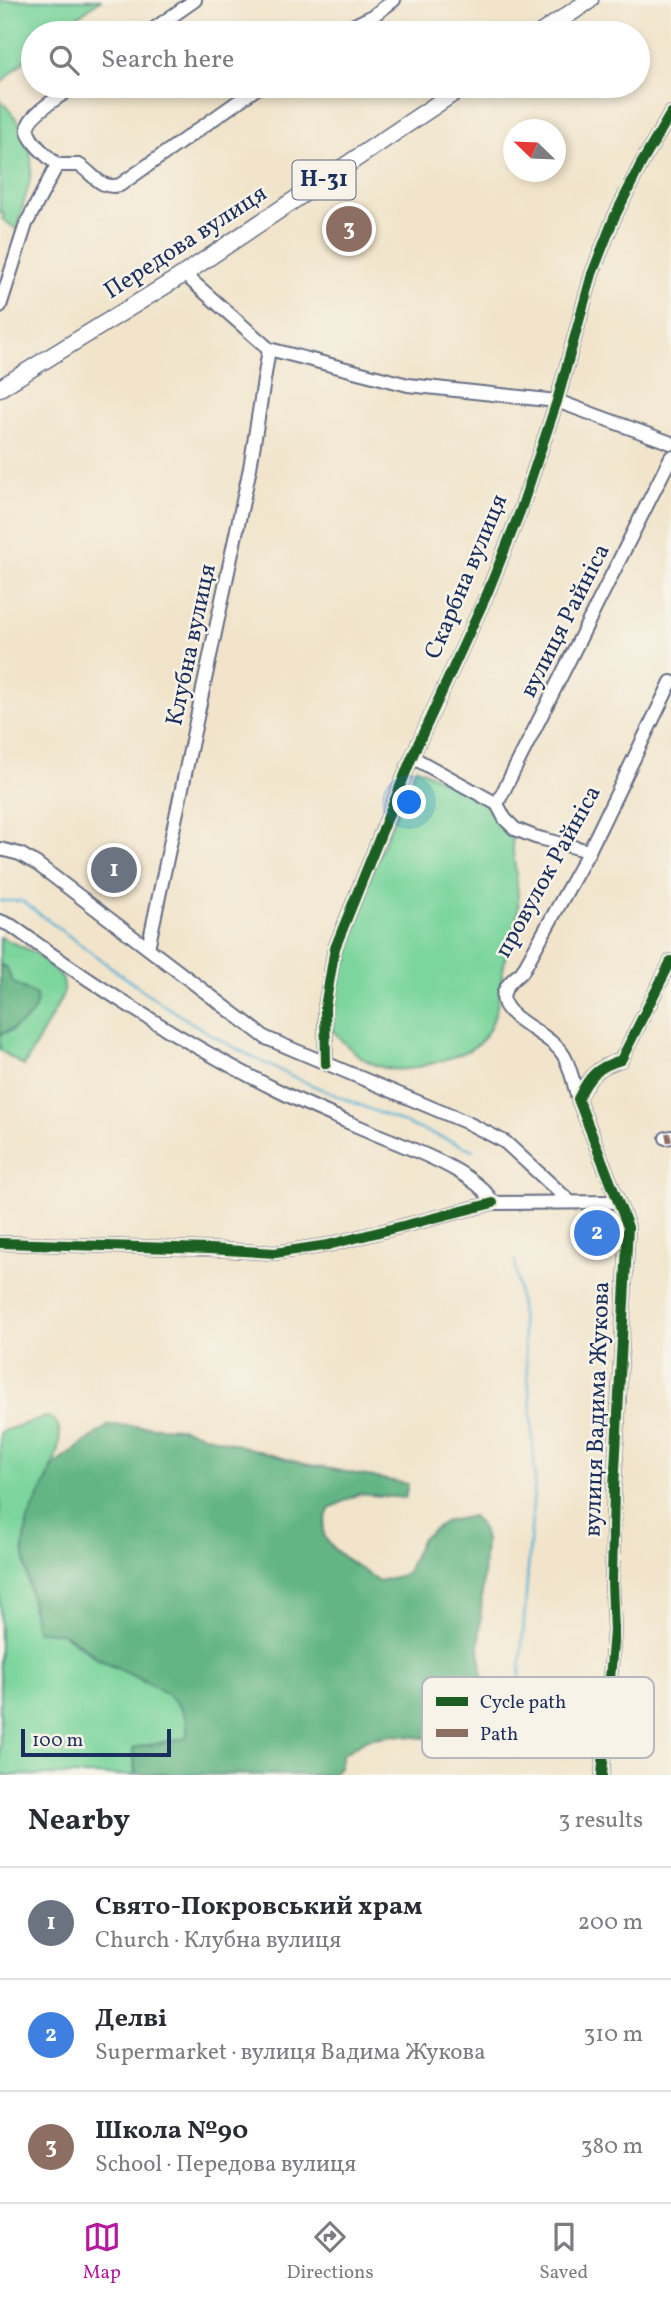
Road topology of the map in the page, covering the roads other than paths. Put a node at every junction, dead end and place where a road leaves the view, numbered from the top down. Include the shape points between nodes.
1 (195, 0) edge
2 (394, 0) edge
3 (578, 3) edge
4 (165, 21) edge
5 (363, 21) edge
6 (556, 21) edge
7 (58, 98) edge
8 (243, 98) edge
9 (446, 98) edge
10 (671, 113) edge
11 (57, 164) junction
12 (184, 274) junction
13 (0, 306) edge
14 (269, 349) junction
15 (0, 388) edge
16 (557, 401) junction
17 (671, 443) edge
18 (671, 457) edge
19 (671, 682) edge
20 (412, 757) junction
21 (497, 804) junction
22 (0, 849) edge
23 (589, 851) junction
24 (0, 921) edge
25 (148, 948) junction
26 (671, 961) edge
27 (326, 1064) junction
28 (578, 1099) junction
29 (569, 1201) junction
30 (618, 1202) junction
31 (493, 1203) junction
32 (0, 1243) edge
33 (610, 1677) edge

1 - 4 street
2 - 5 street
3 - 6 main road
7 - 11 street via 33,116 28,126 41,149
8 - 11 street via 120,185 102,184 79,165
9 - 12 main road, Передова вулиця / Н-31
10 - 16 street, Скарбна вулиця via 641,164 592,274
11 - 13 street via 26,224
12 - 14 street
12 - 15 main road, Передова вулиця / Н-31
14 - 16 street via 408,385
14 - 25 street, Клубна вулиця via 250,468
16 - 17 street
16 - 20 street, Скарбна вулиця via 487,594
18 - 21 street, вулиця Райніса
19 - 23 street, провулок Райніса
20 - 21 street
20 - 27 street, Скарбна вулиця via 335,948 325,1007
21 - 23 street via 514,828
22 - 25 street via 37,864
23 - 28 street, провулок Райніса via 522,972 503,989 502,999 508,1011 565,1057
24 - 31 street via 101,990 207,1052 280,1092 460,1172 488,1193
25 - 27 street via 266,1038
26 - 28 street via 621,1060 603,1066
27 - 29 street via 505,1142
28 - 30 street, вулиця Вадима Жукова
29 - 30 street
29 - 31 street
30 - 33 street, вулиця Вадима Жукова via 628,1227 614,1488
31 - 32 street via 328,1245 275,1253

